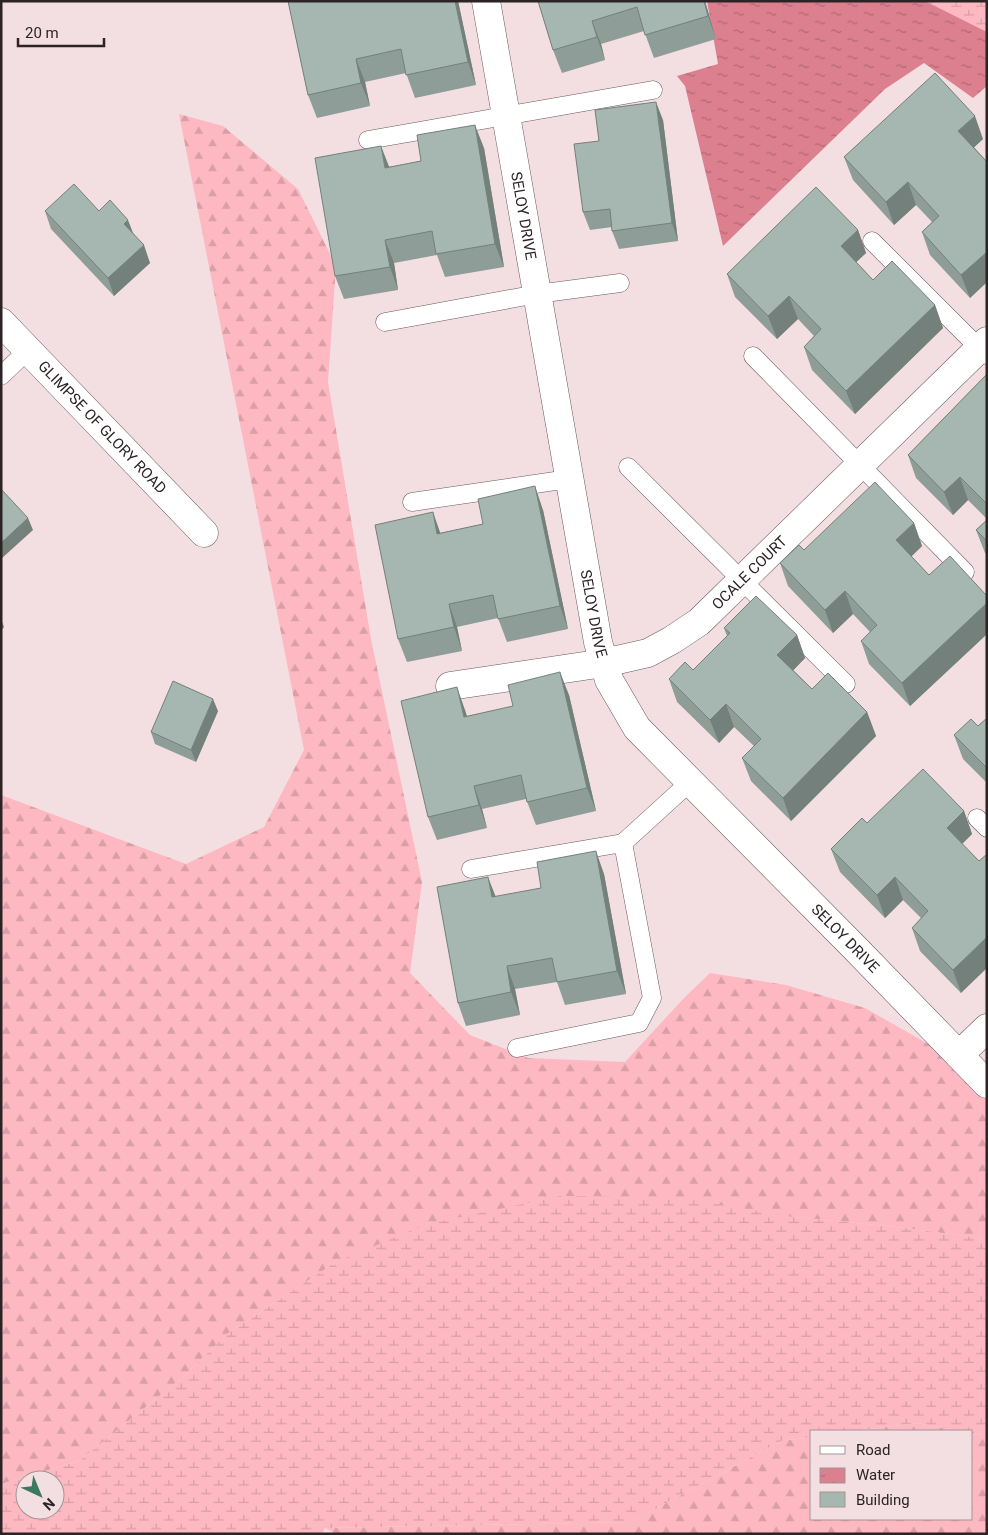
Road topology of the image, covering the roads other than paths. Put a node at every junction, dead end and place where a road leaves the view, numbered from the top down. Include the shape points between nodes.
1 (486, 1) edge
2 (653, 90) dead end
3 (506, 116) junction
4 (368, 140) dead end
5 (872, 241) dead end
6 (620, 283) dead end
7 (537, 294) junction
8 (1, 322) edge
9 (385, 322) dead end
10 (984, 348) edge
11 (28, 350) junction
12 (753, 356) dead end
13 (1, 376) edge
14 (861, 464) junction
15 (628, 467) dead end
16 (569, 479) junction
17 (412, 502) dead end
18 (204, 533) dead end
19 (965, 572) edge
20 (742, 579) junction
21 (604, 664) junction
22 (846, 684) dead end
23 (450, 686) dead end
24 (690, 782) junction
25 (623, 843) junction
26 (471, 869) dead end
27 (987, 1028) edge
28 (517, 1048) dead end
29 (959, 1055) junction
30 (987, 1084) edge

1 - 3 street, SELOY DRIVE
2 - 3 lane
3 - 4 lane
3 - 7 street, SELOY DRIVE
5 - 10 lane
6 - 7 lane
7 - 9 lane
7 - 16 street, SELOY DRIVE
8 - 11 street, GLIMPSE OF GLORY ROAD
10 - 14 street, OCALE COURT
11 - 13 lane
11 - 18 street, GLIMPSE OF GLORY ROAD
12 - 14 lane
14 - 19 lane
14 - 20 street, OCALE COURT
15 - 20 lane
16 - 17 lane
16 - 21 street, SELOY DRIVE
20 - 21 street, OCALE COURT via 698,622 672,640 648,653
20 - 22 lane
21 - 23 street, OCALE COURT
21 - 24 street, SELOY DRIVE via 609,680 637,728
24 - 25 lane
24 - 29 street, SELOY DRIVE
25 - 26 lane
25 - 28 lane via 652,998 638,1023
27 - 29 street
29 - 30 street, SELOY DRIVE

